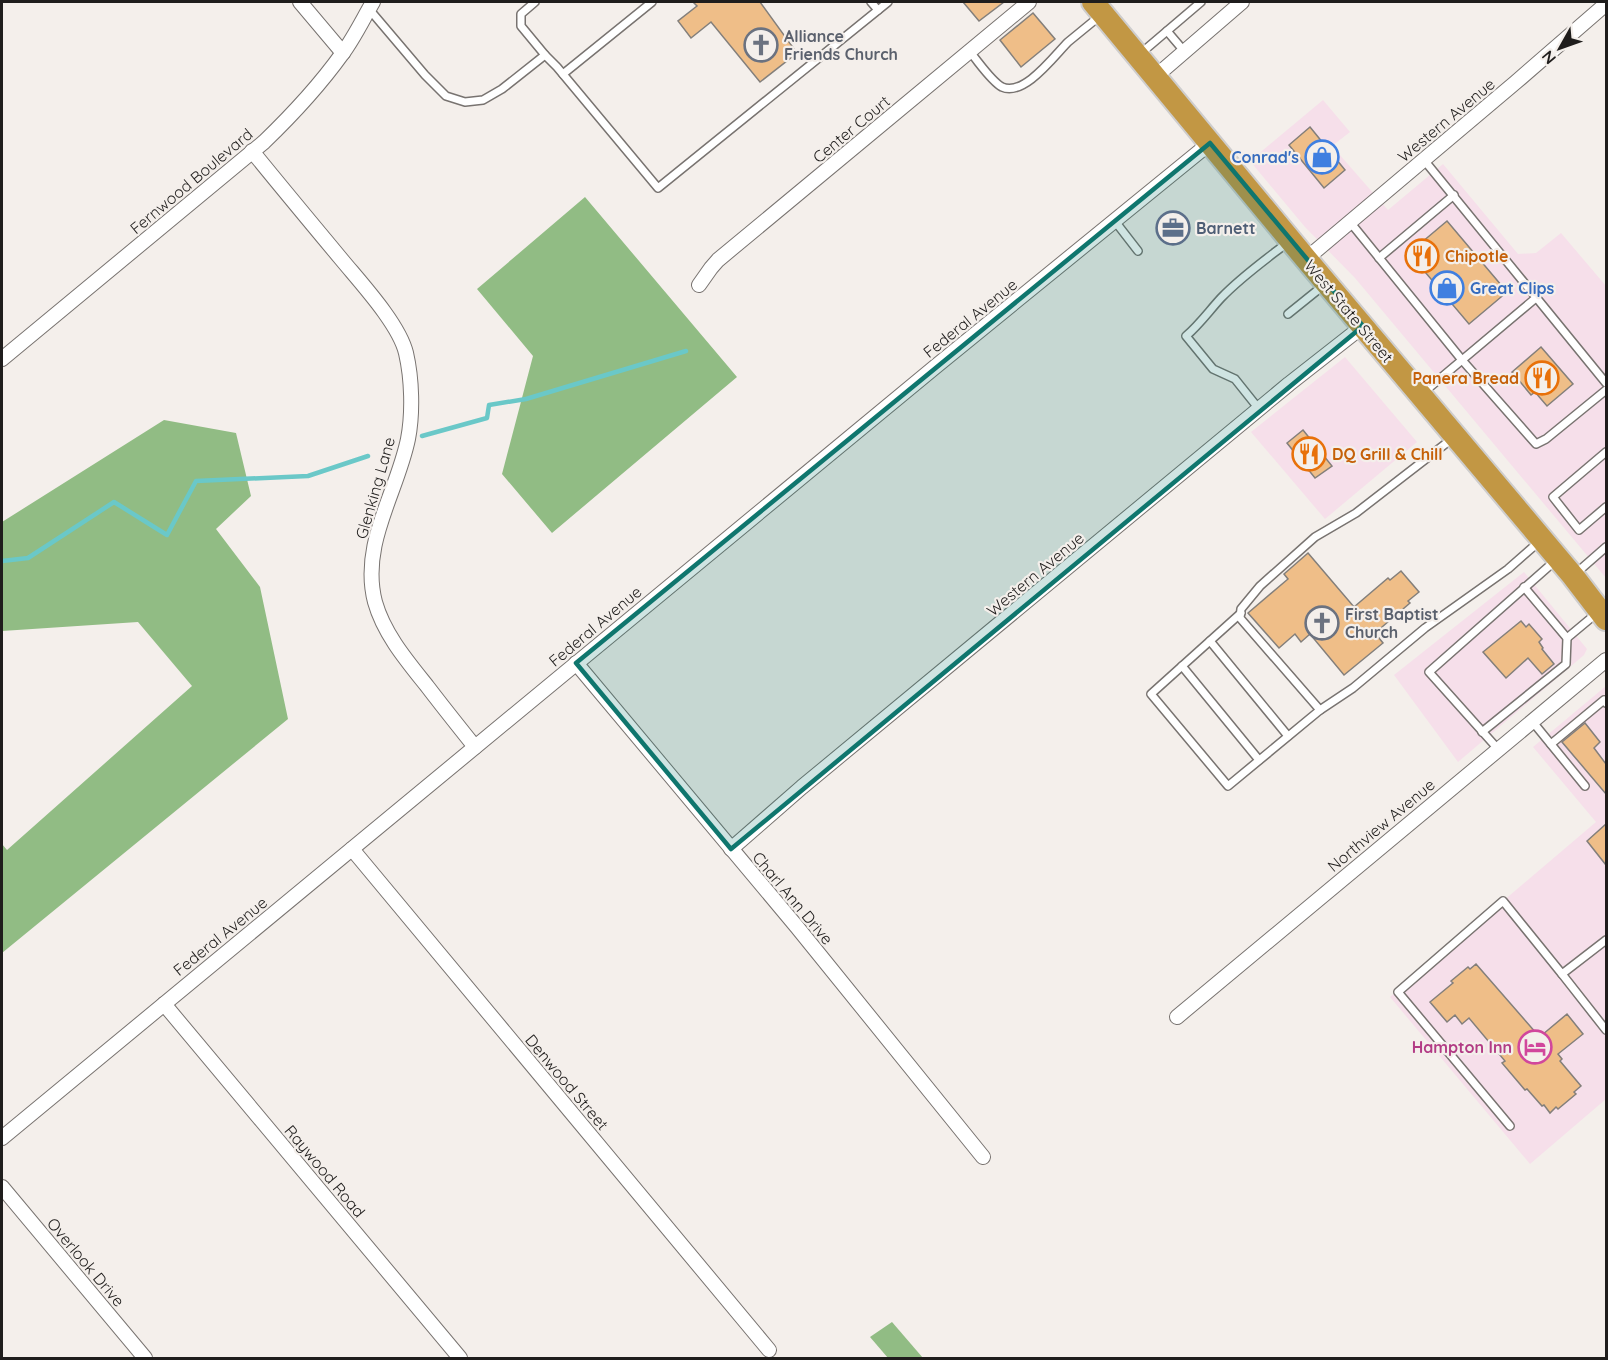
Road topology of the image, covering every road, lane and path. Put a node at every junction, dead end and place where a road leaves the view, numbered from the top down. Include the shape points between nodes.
1 (300, 2) edge
2 (535, 2) edge
3 (652, 2) edge
4 (871, 2) edge
5 (888, 2) edge
6 (1029, 2) edge
7 (1201, 2) edge
8 (1234, 4) edge
9 (1606, 4) edge
10 (371, 5) edge
11 (1098, 8) edge
12 (878, 10) junction
13 (1167, 31) junction
14 (1184, 51) junction
15 (970, 52) junction
16 (343, 53) junction
17 (545, 55) junction
18 (1138, 55) junction
19 (562, 74) junction
20 (1155, 77) junction
21 (1210, 143) junction
22 (252, 152) junction
23 (1424, 160) junction
24 (1454, 195) junction
25 (1114, 220) junction
26 (1350, 222) junction
27 (1290, 240) junction
28 (1138, 251) dead end
29 (1379, 258) junction
30 (1306, 259) junction
31 (1326, 283) junction
32 (699, 285) dead end
33 (1537, 297) junction
34 (1288, 314) dead end
35 (1363, 326) junction
36 (2, 359) edge
37 (1462, 360) junction
38 (1606, 383) edge
39 (1606, 390) edge
40 (1420, 395) junction
41 (1259, 409) junction
42 (1455, 437) junction
43 (1606, 452) edge
44 (1606, 507) edge
45 (1542, 539) junction
46 (1606, 547) edge
47 (1558, 558) junction
48 (1573, 576) junction
49 (1524, 587) junction
50 (1240, 615) junction
51 (1603, 615) edge
52 (1567, 638) junction
53 (1210, 641) junction
54 (1606, 660) edge
55 (576, 663) junction
56 (1182, 666) junction
57 (1606, 703) edge
58 (1320, 710) junction
59 (1532, 721) junction
60 (1482, 732) junction
61 (1288, 736) junction
62 (1551, 744) junction
63 (475, 747) junction
64 (1498, 749) junction
65 (1259, 760) junction
66 (1585, 786) dead end
67 (352, 849) junction
68 (731, 849) junction
69 (1606, 940) edge
70 (1562, 974) junction
71 (164, 1004) junction
72 (1177, 1017) dead end
73 (1606, 1030) edge
74 (1510, 1126) dead end
75 (2, 1138) edge
76 (983, 1156) dead end
77 (2, 1187) edge
78 (769, 1350) dead end
79 (145, 1359) edge
80 (460, 1359) edge

1 - 16 street
2 - 17 lane via 521,14 521,26
3 - 19 lane
4 - 12 lane
5 - 12 lane
6 - 15 street, Center Court
7 - 13 lane
8 - 14 street
9 - 23 street, Western Avenue
10 - 16 street, Fernwood Boulevard
10 - 17 lane via 425,75 446,96 465,102 483,100 502,89
11 - 15 lane via 1035,76 1012,89 996,82
11 - 18 highway, West State Street
12 - 19 lane via 658,188
13 - 14 lane
13 - 18 lane
14 - 20 street
15 - 32 street, Center Court via 718,260
16 - 22 street, Fernwood Boulevard via 287,120
17 - 19 lane
18 - 20 highway, West State Street
20 - 21 highway, West State Street
21 - 25 street, Federal Avenue
21 - 27 highway, West State Street
22 - 36 street, Fernwood Boulevard
22 - 63 street, Glenking Lane via 366,288 403,343 411,409 405,450 374,551 375,602 405,658
23 - 24 lane
23 - 26 street, Western Avenue
24 - 29 lane
24 - 33 lane
25 - 28 lane
25 - 55 street, Federal Avenue
26 - 29 lane
26 - 30 street, Western Avenue
27 - 30 highway, West State Street
27 - 41 lane via 1221,298 1186,336 1213,369 1235,379
29 - 37 lane
30 - 31 highway, West State Street
31 - 34 lane
31 - 35 highway, West State Street
33 - 37 lane
33 - 38 lane
35 - 40 highway, West State Street
35 - 41 street, Western Avenue
37 - 39 lane via 1536,444
37 - 40 lane
40 - 42 highway, West State Street
41 - 68 street, Western Avenue
42 - 45 highway, West State Street
42 - 50 lane via 1356,513 1315,537 1260,586
43 - 44 lane via 1553,497 1580,530
45 - 47 highway, West State Street
45 - 58 lane via 1508,569
46 - 48 lane
47 - 48 highway, West State Street
47 - 49 lane
48 - 51 highway, West State Street
49 - 52 lane
49 - 60 lane via 1429,672
50 - 53 lane
50 - 58 lane
51 - 52 lane
52 - 60 lane via 1566,664
53 - 56 lane
53 - 61 lane
54 - 59 street, Northview Avenue
55 - 63 street, Federal Avenue
55 - 68 street, Charl Ann Drive
56 - 65 lane
56 - 65 lane via 1151,694 1228,786
57 - 62 lane via 1604,700
58 - 61 lane
59 - 62 lane
59 - 64 street, Northview Avenue
60 - 64 lane
61 - 65 lane
62 - 66 lane
63 - 67 street, Federal Avenue
64 - 72 street, Northview Avenue
67 - 71 street, Federal Avenue
67 - 78 street, Denwood Street
68 - 76 street, Charl Ann Drive
69 - 70 lane
70 - 73 lane
70 - 74 lane via 1503,900 1398,992
71 - 75 street, Federal Avenue
71 - 80 street, Raywood Road
77 - 79 street, Overlook Drive

